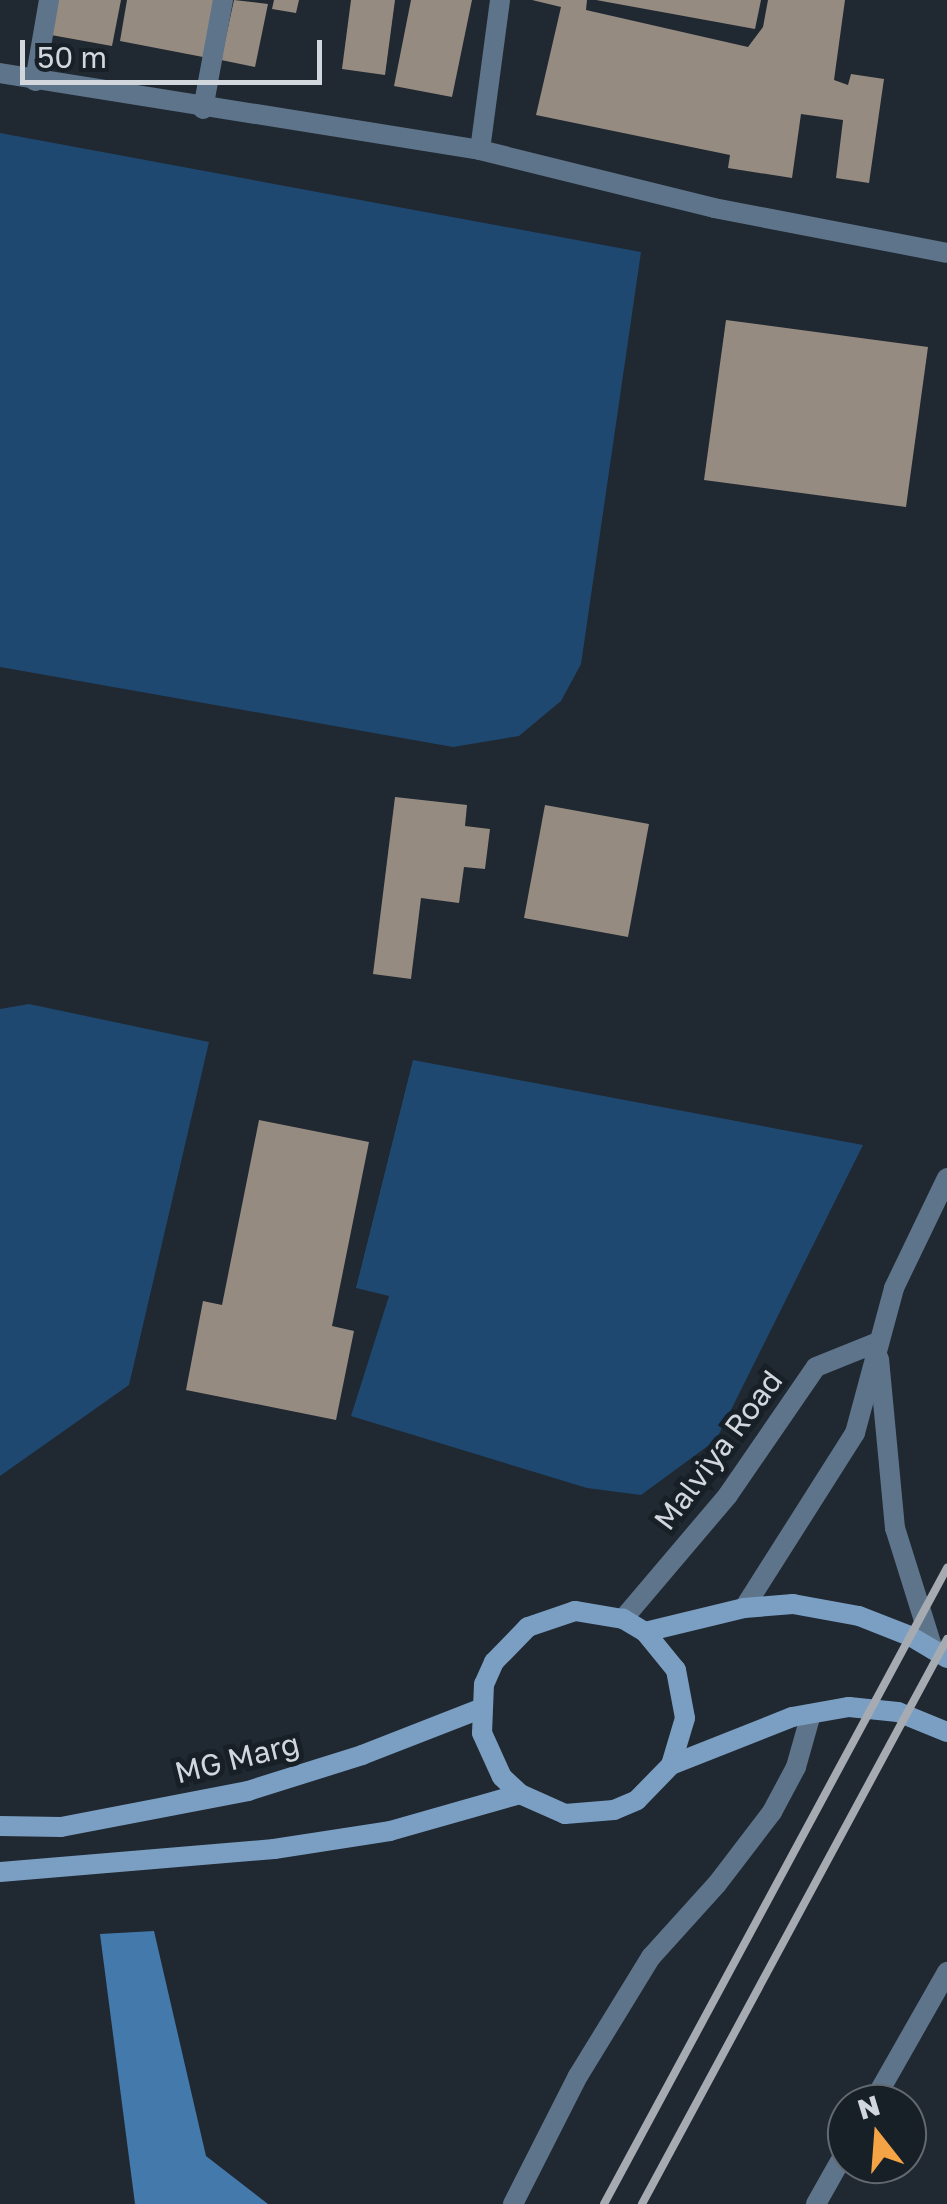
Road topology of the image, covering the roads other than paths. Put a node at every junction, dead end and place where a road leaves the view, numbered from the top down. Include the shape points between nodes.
1 (49, 0) edge
2 (223, 0) edge
3 (500, 0) edge
4 (0, 73) edge
5 (35, 80) junction
6 (203, 109) junction
7 (480, 150) junction
8 (947, 253) edge
9 (947, 1178) edge
10 (878, 1342) junction
11 (744, 1608) junction
12 (623, 1619) junction
13 (645, 1632) junction
14 (940, 1653) edge
15 (480, 1709) junction
16 (811, 1714) junction
17 (947, 1732) edge
18 (671, 1765) junction
19 (520, 1794) junction
20 (0, 1826) edge
21 (0, 1872) edge
22 (947, 1972) edge
23 (883, 2084) edge
24 (512, 2204) edge

1 - 5 street
2 - 6 street
3 - 7 street
4 - 5 street
5 - 6 street
6 - 7 street
7 - 8 street via 714,208
9 - 10 street via 894,1288
10 - 11 street via 855,1433
10 - 12 street, Malviya Road via 816,1367 728,1495
10 - 14 street via 895,1528
11 - 13 main road
11 - 14 main road via 793,1604 859,1616
12 - 13 main road
12 - 15 main road via 575,1611 528,1627 494,1662
13 - 18 main road via 676,1670 683,1693 685,1718
15 - 19 main road via 490,1757
15 - 20 main road, MG Marg via 248,1791 62,1828
16 - 17 main road via 849,1707 898,1712
16 - 18 main road
16 - 24 street via 796,1767 772,1812 651,1957 578,2076
18 - 19 main road via 656,1784 614,1810 565,1814
19 - 21 main road via 390,1831 274,1849
22 - 23 street

